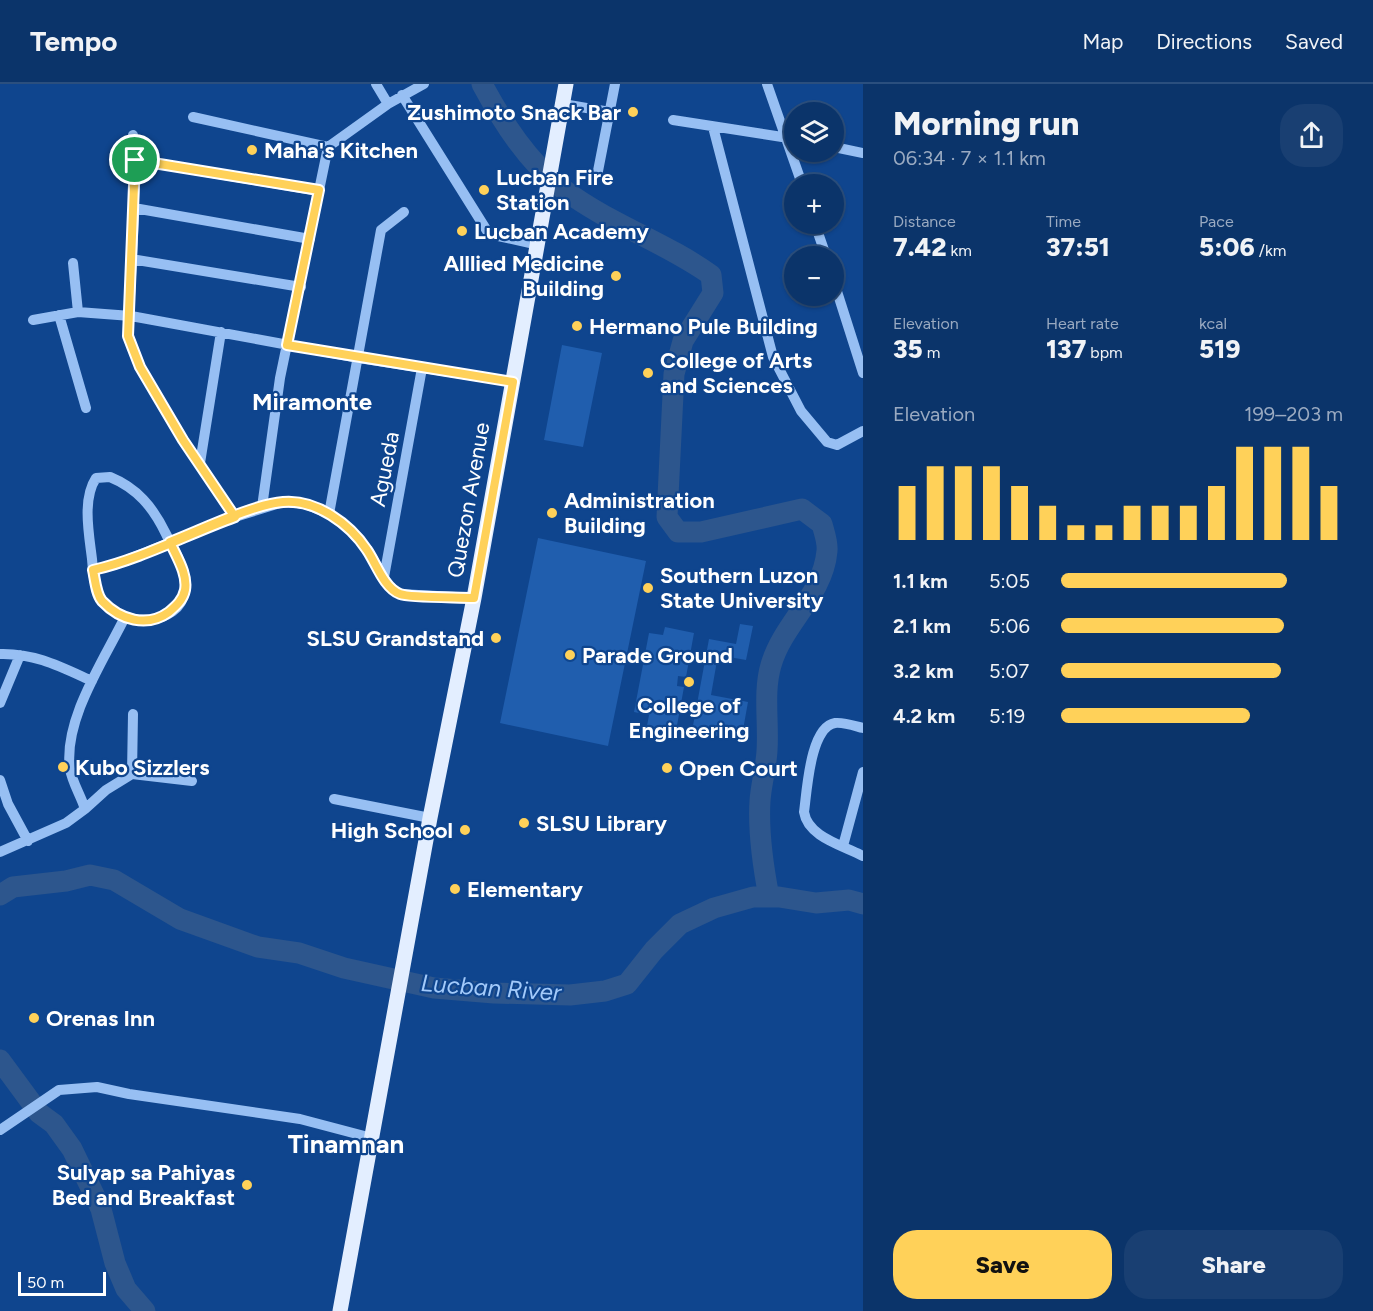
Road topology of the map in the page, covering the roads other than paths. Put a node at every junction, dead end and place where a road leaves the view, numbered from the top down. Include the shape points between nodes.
1 (376, 84) edge
2 (424, 84) edge
3 (566, 84) edge
4 (615, 84) edge
5 (766, 84) edge
6 (402, 95) junction
7 (388, 104) junction
8 (563, 104) junction
9 (610, 112) junction
10 (194, 117) dead end
11 (673, 120) dead end
12 (784, 124) edge
13 (713, 127) junction
14 (133, 135) dead end
15 (784, 137) edge
16 (328, 147) junction
17 (844, 149) edge
18 (863, 153) edge
19 (135, 160) junction
20 (598, 171) dead end
21 (319, 190) junction
22 (134, 208) junction
23 (404, 212) dead end
24 (310, 239) junction
25 (539, 245) junction
26 (131, 259) junction
27 (73, 263) dead end
28 (301, 287) junction
29 (842, 306) edge
30 (78, 312) junction
31 (59, 315) junction
32 (131, 316) junction
33 (33, 320) dead end
34 (221, 332) junction
35 (287, 345) junction
36 (359, 358) junction
37 (422, 368) junction
38 (863, 373) edge
39 (513, 382) junction
40 (86, 408) dead end
41 (863, 430) edge
42 (200, 464) junction
43 (262, 507) junction
44 (328, 514) junction
45 (235, 517) junction
46 (170, 542) junction
47 (93, 570) junction
48 (384, 577) junction
49 (474, 598) junction
50 (125, 616) junction
51 (0, 654) edge
52 (20, 655) junction
53 (92, 681) junction
54 (0, 703) edge
55 (133, 714) dead end
56 (863, 728) edge
57 (863, 772) edge
58 (132, 774) junction
59 (0, 780) edge
60 (192, 781) dead end
61 (334, 799) dead end
62 (86, 809) junction
63 (430, 818) junction
64 (28, 841) junction
65 (843, 846) junction
66 (0, 852) edge
67 (863, 856) edge
68 (0, 1130) edge
69 (372, 1138) junction
70 (340, 1311) edge

1 - 7 street
2 - 6 street
3 - 8 main road, Quezon Avenue
4 - 9 street
5 - 12 street
6 - 7 street
6 - 25 street via 489,234
7 - 16 street
8 - 9 street
8 - 25 main road, Quezon Avenue
9 - 20 street
10 - 16 street
11 - 13 street
13 - 15 street
13 - 41 street via 773,357 801,411 827,442 837,445
14 - 19 street
16 - 21 street
17 - 18 street
19 - 21 street
19 - 22 street
21 - 24 street
22 - 24 street
22 - 26 street
23 - 36 street via 381,230
24 - 28 street
25 - 39 main road, Quezon Avenue
26 - 28 street
26 - 32 street
27 - 30 street
28 - 35 street
29 - 38 street
30 - 31 street
30 - 32 street
31 - 33 street
31 - 40 street
32 - 34 street
32 - 42 street via 128,336 140,367
34 - 35 street
34 - 42 street
35 - 36 street
35 - 43 street
36 - 37 street
36 - 44 street
37 - 39 street
37 - 48 street, Agueda
39 - 49 main road, Quezon Avenue
42 - 45 street
43 - 44 street via 283,502 305,504
43 - 45 street
44 - 48 street via 367,549
45 - 46 street
46 - 47 street
46 - 47 street via 144,499 127,484 110,477 96,478 90,486 89,499
46 - 50 street via 183,570 185,590 179,604 159,619 140,622
47 - 50 street via 100,599
48 - 49 street via 400,594
49 - 63 main road, Quezon Avenue
50 - 53 street
51 - 52 street
52 - 53 street via 45,659
52 - 54 street
53 - 62 street via 70,744 70,771
55 - 58 street
56 - 65 street via 835,723 824,728 816,739 804,812 806,823
57 - 65 street
58 - 60 street
58 - 62 street via 106,790
59 - 64 street
61 - 63 street
62 - 64 street
63 - 69 main road, Quezon Avenue
64 - 66 street
65 - 67 street
68 - 69 street via 59,1090 98,1087 300,1119
69 - 70 main road, Quezon Avenue

